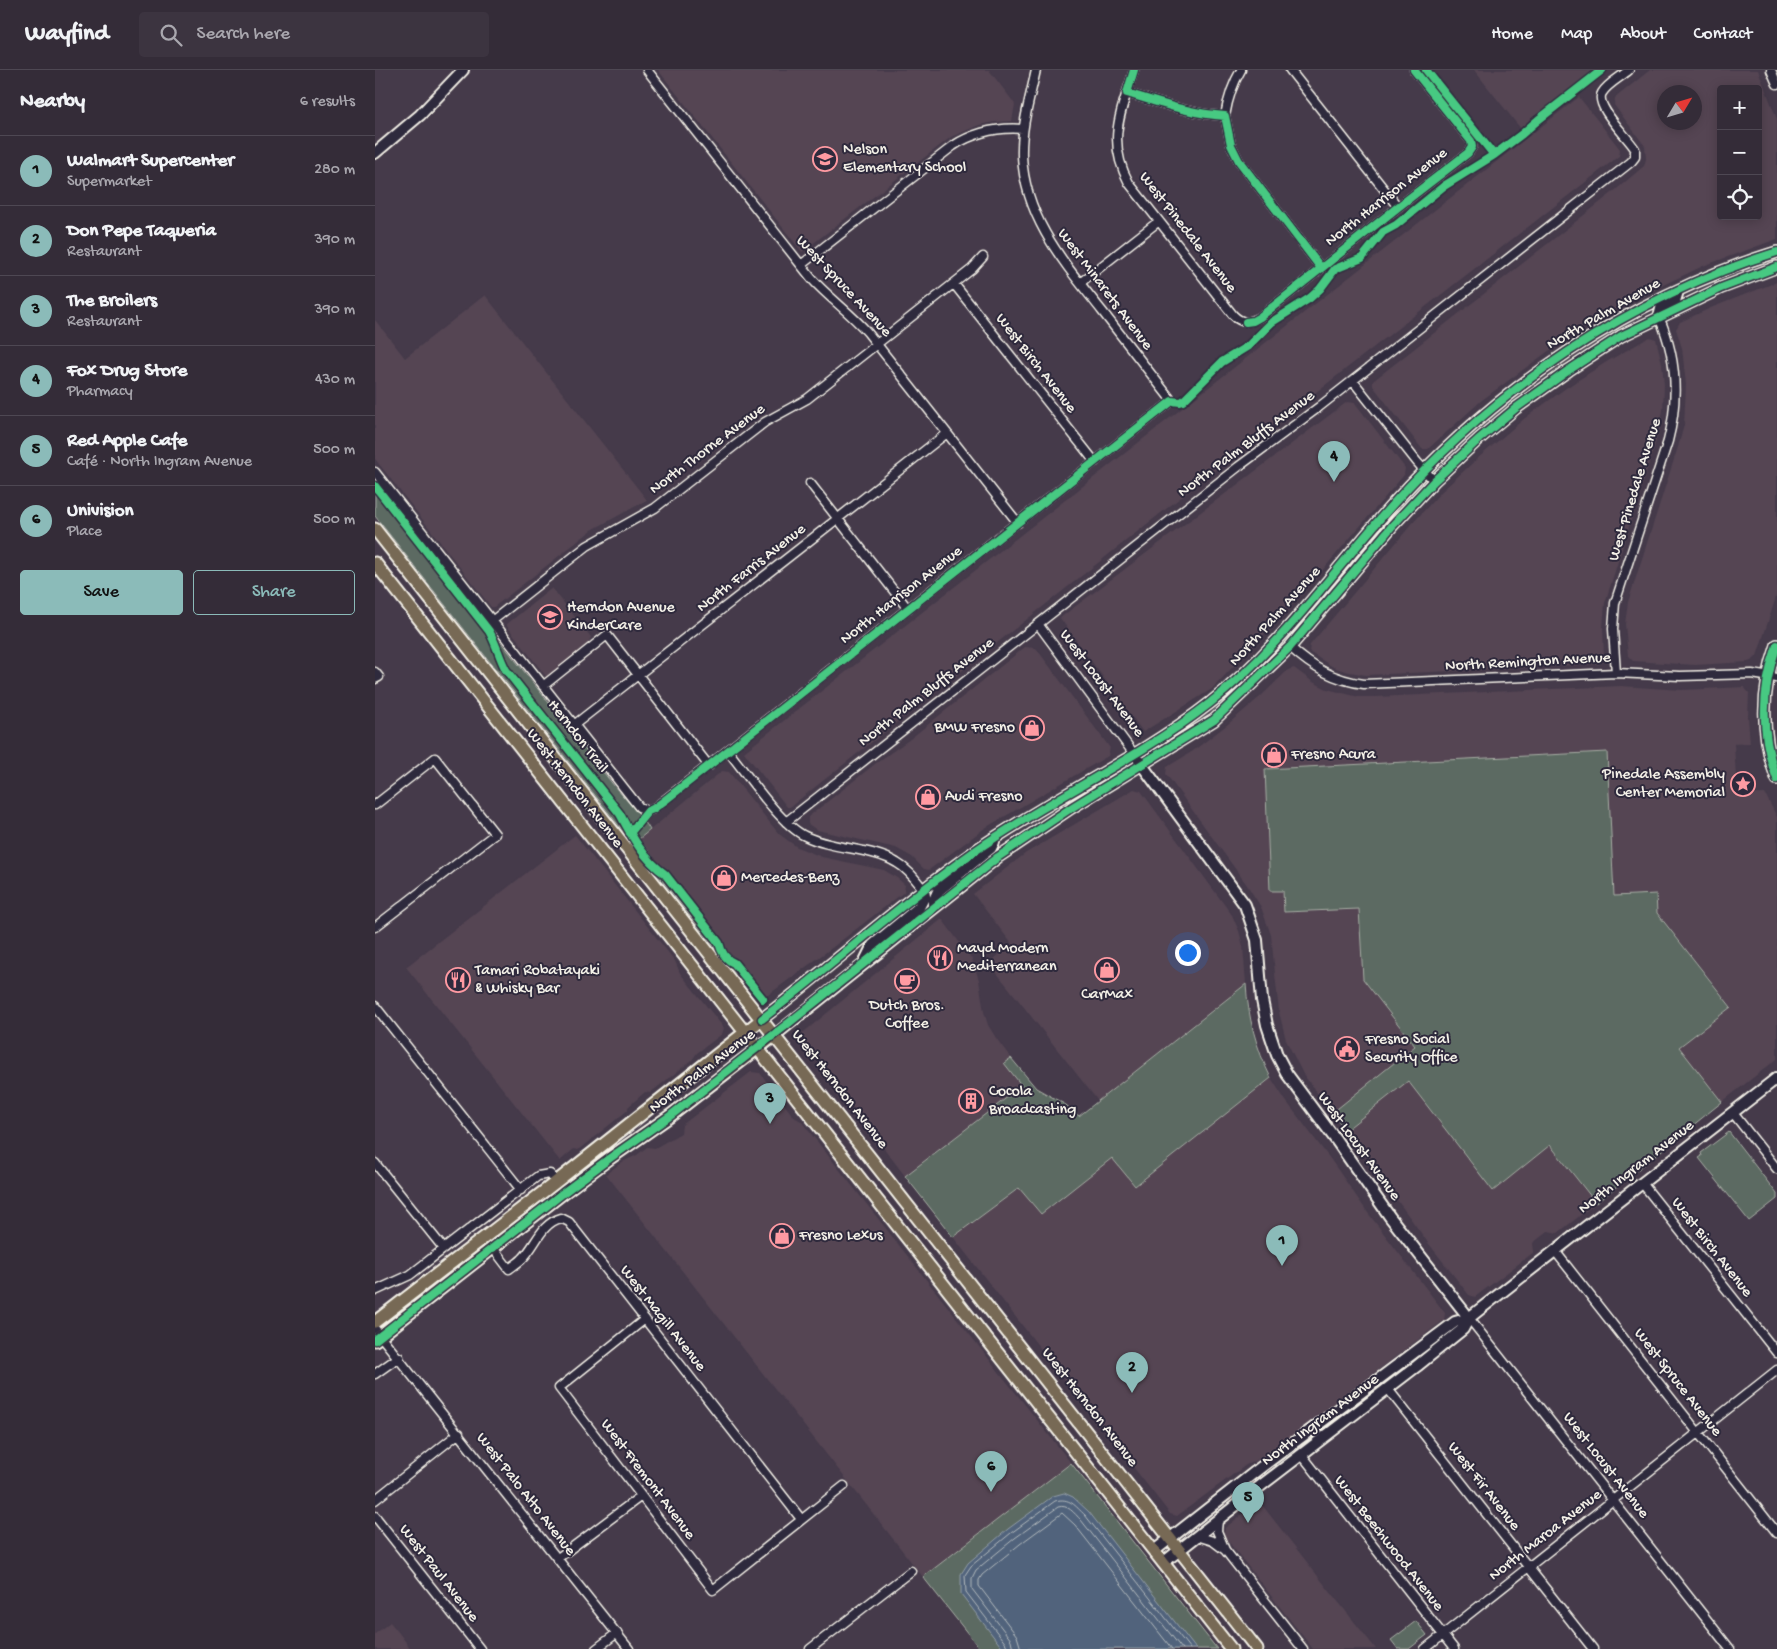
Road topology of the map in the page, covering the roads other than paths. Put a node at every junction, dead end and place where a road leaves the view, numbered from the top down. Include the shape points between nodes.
1 (463, 70) edge
2 (647, 70) edge
3 (1036, 70) edge
4 (1134, 70) edge
5 (1241, 70) edge
6 (1290, 70) edge
7 (1414, 70) edge
8 (1629, 70) edge
9 (1127, 93) junction
10 (1225, 116) junction
11 (1023, 129) junction
12 (375, 153) edge
13 (1398, 207) junction
14 (1159, 221) junction
15 (1777, 252) edge
16 (983, 257) dead end
17 (801, 266) junction
18 (1777, 267) edge
19 (1321, 268) junction
20 (1080, 283) junction
21 (954, 284) junction
22 (1678, 292) junction
23 (1655, 303) junction
24 (1659, 317) junction
25 (1246, 322) joint
26 (877, 344) junction
27 (1569, 370) junction
28 (1353, 381) junction
29 (1172, 401) joint
30 (947, 433) junction
31 (1095, 462) junction
32 (1425, 471) junction
33 (375, 472) edge
34 (1434, 481) junction
35 (810, 483) dead end
36 (838, 518) junction
37 (1018, 523) junction
38 (375, 529) edge
39 (1347, 558) junction
40 (375, 563) edge
41 (908, 609) junction
42 (492, 621) junction
43 (1037, 624) junction
44 (1777, 645) edge
45 (1290, 647) junction
46 (1616, 673) junction
47 (638, 675) junction
48 (1772, 676) edge
49 (543, 686) junction
50 (574, 726) junction
51 (728, 751) junction
52 (1134, 754) junction
53 (1142, 765) junction
54 (709, 766) junction
55 (1777, 779) edge
56 (375, 805) edge
57 (785, 822) junction
58 (996, 837) junction
59 (924, 890) junction
60 (933, 908) junction
61 (375, 927) edge
62 (863, 964) junction
63 (375, 1006) edge
64 (762, 1019) junction
65 (745, 1032) junction
66 (775, 1035) junction
67 (757, 1048) junction
68 (1777, 1078) edge
69 (1733, 1113) junction
70 (375, 1163) edge
71 (577, 1166) junction
72 (1777, 1169) edge
73 (556, 1182) junction
74 (1642, 1182) junction
75 (521, 1190) junction
76 (493, 1248) junction
77 (444, 1250) junction
78 (1555, 1251) junction
79 (375, 1291) edge
80 (1469, 1318) junction
81 (645, 1319) junction
82 (375, 1322) edge
83 (377, 1335) edge
84 (1777, 1353) edge
85 (399, 1358) junction
86 (1777, 1370) edge
87 (375, 1374) edge
88 (1388, 1389) junction
89 (1313, 1429) junction
90 (459, 1433) junction
91 (1698, 1433) junction
92 (1301, 1456) junction
93 (1263, 1484) junction
94 (844, 1486) dead end
95 (641, 1496) junction
96 (375, 1500) edge
97 (1613, 1500) junction
98 (375, 1516) edge
99 (801, 1519) junction
100 (1218, 1520) junction
101 (1777, 1532) edge
102 (1197, 1536) junction
103 (1170, 1538) junction
104 (1179, 1550) junction
105 (1225, 1550) junction
106 (1154, 1551) junction
107 (558, 1558) junction
108 (1163, 1563) junction
109 (1528, 1567) junction
110 (911, 1571) dead end
111 (617, 1633) junction
112 (1443, 1635) junction
113 (480, 1649) edge
114 (596, 1649) edge
115 (629, 1649) edge
116 (810, 1649) edge
117 (1231, 1649) edge
118 (1257, 1649) edge
119 (1303, 1649) edge
120 (1425, 1649) edge
121 (1454, 1649) edge
122 (1593, 1649) edge
123 (1730, 1649) edge

1 - 12 main road via 420,115
2 - 17 street, West Spruce Avenue
3 - 11 street, West Minarets Avenue
4 - 9 street
5 - 10 street via 1230,91
6 - 13 street
7 - 13 street, North Harrison Avenue via 1471,141 1472,147 1469,153
8 - 28 street, North Palm Bluffs Avenue via 1605,89 1600,99 1603,108 1635,149 1634,160
9 - 10 street via 1199,114
9 - 14 street, West Pinedale Avenue via 1117,129 1118,159 1129,183
10 - 19 street via 1231,145 1239,162
11 - 17 street via 984,131 953,146
11 - 20 street, West Minarets Avenue via 1024,175 1033,209 1053,247
13 - 19 street, North Harrison Avenue
14 - 20 street
14 - 25 street, West Pinedale Avenue via 1233,315
15 - 22 main road, North Palm Avenue
16 - 21 street, North Thorne Avenue
17 - 26 street, West Spruce Avenue
18 - 24 main road, North Palm Avenue via 1721,288
19 - 25 street, North Harrison Avenue via 1260,317
20 - 29 street, West Minarets Avenue
21 - 26 street, North Thorne Avenue
21 - 31 street, West Birch Avenue
22 - 23 main road, North Palm Avenue
22 - 24 main road via 1675,301 1661,309
23 - 27 main road via 1650,313 1595,346
23 - 32 main road, North Palm Avenue via 1575,347 1551,364 1479,420
24 - 27 main road, North Palm Avenue via 1621,336
24 - 46 street, West Pinedale Avenue via 1674,365 1674,414 1615,603
26 - 30 street, West Spruce Avenue
26 - 42 street, North Thorne Avenue via 807,399 765,422 655,508 587,546
27 - 34 main road, North Palm Avenue via 1516,408
28 - 32 street
28 - 43 street, North Palm Bluffs Avenue via 1238,466
29 - 31 street, North Harrison Avenue
30 - 36 street, North Farris Avenue
30 - 37 street, West Spruce Avenue
31 - 37 street, North Harrison Avenue
32 - 34 street
32 - 39 main road, North Palm Avenue
33 - 42 street
34 - 45 main road, North Palm Avenue
35 - 36 street
36 - 41 street
36 - 47 street, North Farris Avenue
37 - 41 street, North Harrison Avenue
38 - 64 main road, West Herndon Avenue
39 - 45 main road via 1331,587 1289,638
39 - 52 main road, North Palm Avenue via 1277,641 1246,672 1209,703
40 - 65 main road, West Herndon Avenue
41 - 51 street, North Harrison Avenue
42 - 49 street
43 - 52 street, West Locust Avenue
43 - 57 street, North Palm Bluffs Avenue
44 - 48 main road
45 - 46 street, North Remington Avenue via 1321,671 1341,680 1365,684
45 - 53 main road, North Palm Avenue via 1214,720
46 - 48 street, North Remington Avenue
47 - 49 street via 607,635
47 - 50 street, North Farris Avenue
47 - 54 street
48 - 55 main road via 1764,704 1764,728
49 - 50 street
50 - 54 street, North Harrison Avenue via 639,807 648,811
51 - 54 street, North Harrison Avenue
51 - 57 street
52 - 53 main road, West Locust Avenue
52 - 58 main road, North Palm Avenue
53 - 60 main road, North Palm Avenue via 998,857
53 - 80 main road, West Locust Avenue via 1245,905 1257,940 1267,1025 1287,1074 1390,1217
56 - 61 street via 435,758 495,834
57 - 59 street via 815,841 896,862
58 - 59 main road, North Palm Avenue
58 - 60 main road via 991,848 938,891
59 - 62 main road via 925,896 919,907 873,945
59 - 64 main road, North Palm Avenue
60 - 62 main road, North Palm Avenue
62 - 66 main road, North Palm Avenue
63 - 75 street
64 - 65 main road, North Palm Avenue
64 - 66 main road, West Herndon Avenue
65 - 67 main road, West Herndon Avenue
65 - 71 main road, North Palm Avenue
66 - 67 main road, North Palm Avenue
66 - 103 main road, West Herndon Avenue
67 - 76 main road, North Palm Avenue
67 - 106 main road, West Herndon Avenue
68 - 69 main road, North Ingram Avenue
69 - 72 street
69 - 74 main road, North Ingram Avenue
70 - 77 street
71 - 73 main road, North Palm Avenue
71 - 76 main road via 573,1177 524,1216
73 - 75 street via 550,1174 543,1174
73 - 82 main road, North Palm Avenue
74 - 78 main road, North Ingram Avenue
74 - 84 street, West Birch Avenue
75 - 77 street
76 - 81 street, West Magill Avenue via 509,1269 523,1259 542,1230 557,1220 565,1219
76 - 83 main road, North Palm Avenue
77 - 79 street via 410,1275
78 - 80 main road, North Ingram Avenue
78 - 91 street, West Spruce Avenue
80 - 88 main road, North Ingram Avenue via 1463,1329
80 - 89 main road, North Ingram Avenue via 1455,1322
80 - 97 street, West Locust Avenue
81 - 95 street, West Fremont Avenue via 559,1388
81 - 99 street, West Magill Avenue
83 - 85 street, West Palo Alto Avenue
85 - 87 street
85 - 90 street, West Palo Alto Avenue
86 - 91 street, North Maroa Avenue
88 - 92 main road, North Ingram Avenue
88 - 109 street, West Fir Avenue
89 - 93 main road via 1310,1441 1271,1472
89 - 103 main road, North Ingram Avenue
90 - 96 street
90 - 107 street, West Palo Alto Avenue
91 - 97 street, North Maroa Avenue
91 - 101 street, West Spruce Avenue
92 - 93 main road, North Ingram Avenue
92 - 112 street, West Beechwood Avenue
93 - 100 main road, North Ingram Avenue
94 - 99 street
95 - 99 street, West Fremont Avenue via 713,1590
95 - 107 street
97 - 109 street, North Maroa Avenue
97 - 123 street, West Locust Avenue
98 - 113 street, West Paul Avenue
100 - 102 main road, North Ingram Avenue
100 - 105 street via 1217,1531
102 - 104 main road, North Ingram Avenue
102 - 105 street via 1213,1541
103 - 104 main road, West Herndon Avenue
103 - 106 main road, North Ingram Avenue
104 - 108 main road, North Ingram Avenue
104 - 118 main road, West Herndon Avenue
105 - 119 street
106 - 108 main road, West Herndon Avenue
107 - 111 street, West Palo Alto Avenue
108 - 117 main road, West Herndon Avenue
109 - 112 street, North Maroa Avenue
109 - 122 street, West Fir Avenue
110 - 116 street
111 - 114 street
111 - 115 street, West Palo Alto Avenue
112 - 120 street, North Maroa Avenue
112 - 121 street, West Beechwood Avenue

